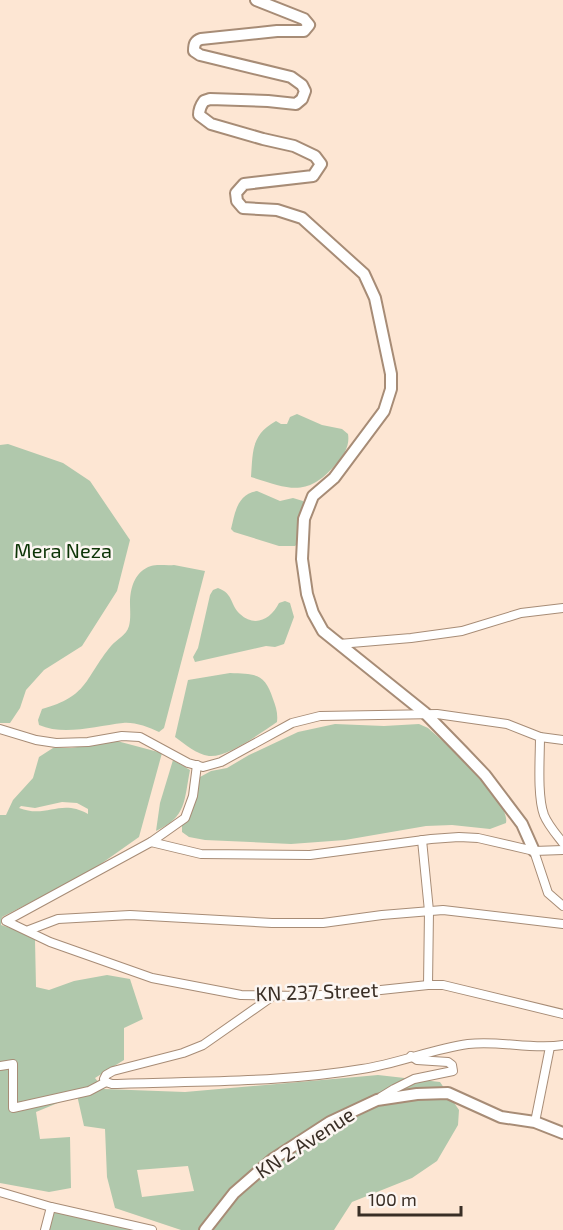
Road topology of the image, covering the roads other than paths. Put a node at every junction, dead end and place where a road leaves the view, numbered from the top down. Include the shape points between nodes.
1 (256, 0) edge
2 (563, 608) edge
3 (338, 644) junction
4 (425, 713) junction
5 (0, 729) edge
6 (540, 737) junction
7 (563, 740) edge
8 (197, 765) junction
9 (422, 840) junction
10 (152, 842) junction
11 (563, 843) edge
12 (563, 850) edge
13 (534, 851) junction
14 (563, 906) edge
15 (429, 911) junction
16 (563, 924) edge
17 (28, 930) junction
18 (428, 984) junction
19 (273, 996) junction
20 (563, 1014) edge
21 (563, 1045) edge
22 (550, 1047) junction
23 (411, 1056) junction
24 (0, 1066) edge
25 (106, 1082) junction
26 (377, 1100) junction
27 (535, 1122) junction
28 (563, 1133) edge
29 (0, 1192) edge
30 (51, 1207) junction
31 (45, 1230) edge
32 (152, 1230) edge
33 (205, 1230) edge

1 - 3 street via 309,25 303,31 277,30 201,39 194,45 194,51 291,77 305,91 302,99 296,104 210,99 204,100 200,115 211,124 294,146 315,156 321,164 313,176 244,184 236,192 237,201 243,208 277,210 302,218 364,274 375,298 391,374 384,411 334,478 313,496 304,519 306,594 323,631
2 - 3 street via 521,613 462,631
3 - 4 street
4 - 6 street via 507,724
4 - 8 street via 320,716 292,723 221,762
4 - 13 street via 495,787 522,824
5 - 8 street via 56,743 140,737
6 - 7 street
6 - 11 street via 543,813
8 - 10 street via 185,818
9 - 10 street via 310,855 201,854
9 - 13 street via 478,838
9 - 15 street
10 - 17 street, KN 237 Street via 8,919 7,922
12 - 13 street
13 - 14 street via 548,893
15 - 16 street
15 - 17 street via 323,923 130,915 58,920
15 - 18 street
17 - 19 street, KN 237 Street via 96,960 152,978 241,995
18 - 19 street, KN 237 Street via 343,994
18 - 20 street, KN 237 Street via 470,990
19 - 25 street via 202,1045 113,1071 106,1075
21 - 22 street
22 - 23 street via 496,1042
22 - 27 street
23 - 25 street via 363,1069 278,1078
23 - 26 street via 448,1062 453,1071 414,1079
24 - 25 street via 13,1064 13,1108 89,1091
26 - 27 street, KN 2 Avenue via 448,1093 501,1118
26 - 33 street, KN 2 Avenue via 330,1122 273,1159 234,1193
27 - 28 street, KN 2 Avenue
29 - 30 street
30 - 31 street
30 - 32 street

